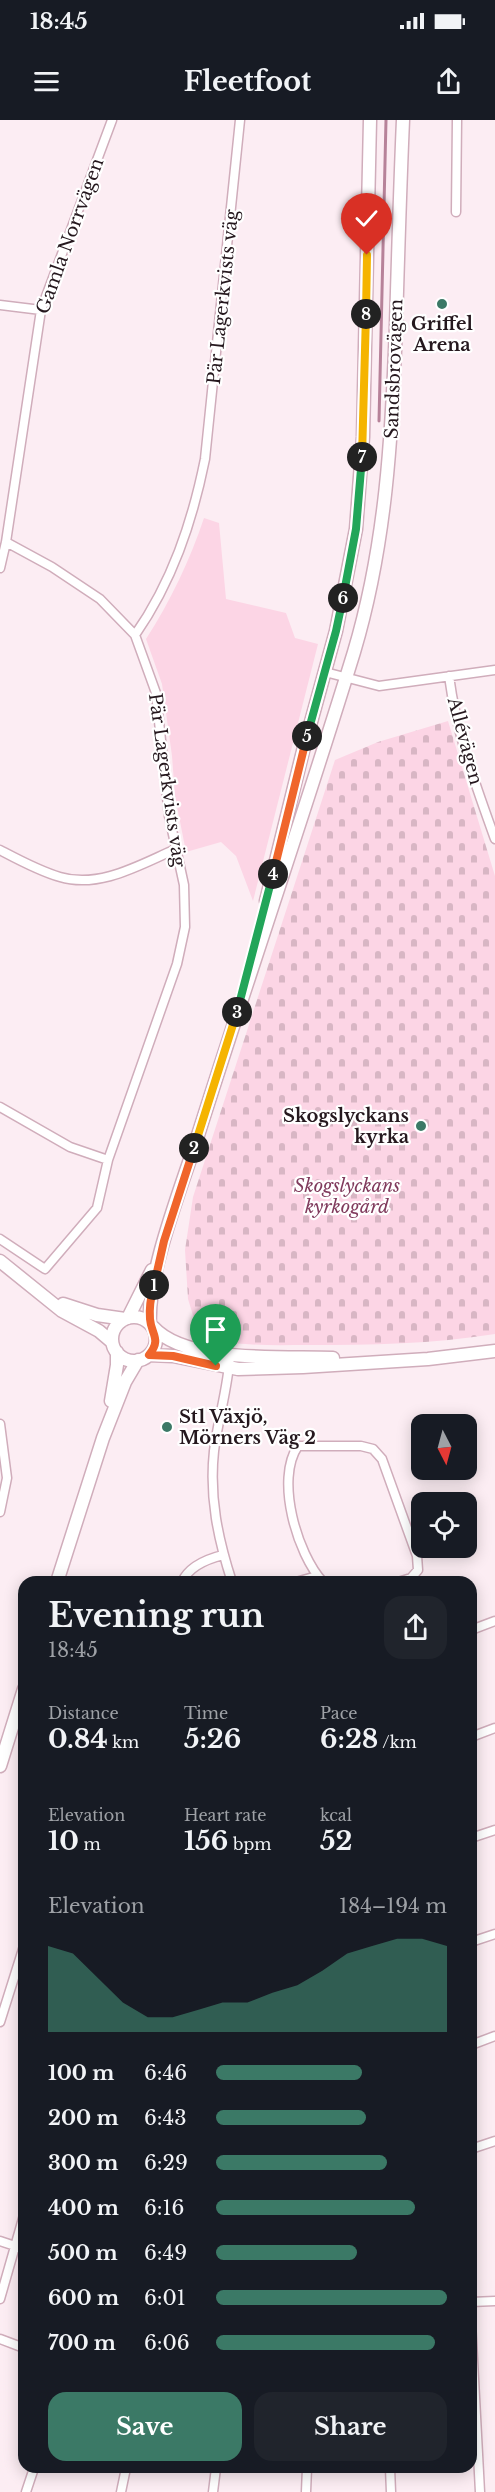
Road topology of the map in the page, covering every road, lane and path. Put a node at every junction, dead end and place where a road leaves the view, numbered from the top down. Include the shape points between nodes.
1 (112, 120) edge
2 (240, 120) edge
3 (370, 120) edge
4 (403, 120) edge
5 (457, 120) edge
6 (456, 212) dead end
7 (0, 305) edge
8 (41, 310) junction
9 (6, 542) junction
10 (0, 568) edge
11 (135, 635) junction
12 (495, 670) edge
13 (325, 672) junction
14 (449, 676) junction
15 (344, 677) junction
16 (495, 840) edge
17 (176, 849) junction
18 (0, 850) edge
19 (243, 993) junction
20 (0, 1107) edge
21 (108, 1160) junction
22 (0, 1239) edge
23 (164, 1241) junction
24 (0, 1262) edge
25 (42, 1295) junction
26 (126, 1318) junction
27 (151, 1325) junction
28 (114, 1347) junction
29 (495, 1351) edge
30 (143, 1358) junction
31 (230, 1362) junction
32 (0, 1424) edge
33 (103, 1438) junction
34 (0, 1512) edge
35 (223, 1555) junction
36 (59, 1576) edge
37 (185, 1576) edge
38 (230, 1576) edge
39 (319, 1576) edge
40 (413, 1576) edge
41 (495, 1621) edge
42 (477, 1628) edge
43 (18, 1708) edge
44 (495, 1728) edge
45 (477, 1735) edge
46 (0, 1766) edge
47 (495, 1830) edge
48 (477, 1836) edge
49 (495, 1934) edge
50 (477, 1940) edge
51 (18, 1965) edge
52 (0, 2022) edge
53 (495, 2036) edge
54 (477, 2043) edge
55 (495, 2141) edge
56 (477, 2147) edge
57 (18, 2234) edge
58 (0, 2241) edge
59 (14, 2246) junction
60 (18, 2247) edge
61 (0, 2299) edge
62 (495, 2301) edge
63 (477, 2302) edge
64 (0, 2339) edge
65 (18, 2346) edge
66 (477, 2448) edge
67 (32, 2473) edge
68 (125, 2473) edge
69 (215, 2473) edge
70 (307, 2473) edge
71 (390, 2473) edge
72 (26, 2492) edge
73 (121, 2492) edge
74 (213, 2492) edge
75 (306, 2492) edge
76 (391, 2492) edge
77 (480, 2492) edge

1 - 8 street, Gamla Norrvägen
2 - 11 street, Pär Lagerkvists väg via 210,427 201,480 180,555
3 - 13 main road, Sandsbrovägen via 361,487 356,529
4 - 15 main road, Sandsbrovägen via 387,491 371,585
5 - 6 street
7 - 8 street
8 - 9 street, Gamla Norrvägen
9 - 10 street, Gamla Norrvägen
9 - 11 street via 100,599
11 - 17 street, Pär Lagerkvists väg via 156,693
12 - 14 street
13 - 15 street
13 - 19 main road, Sandsbrovägen
14 - 15 street via 379,686
14 - 16 street, Allévägen via 462,744
15 - 19 main road, Sandsbrovägen via 302,819
17 - 18 street via 120,874 93,879 62,878
17 - 21 street, Pär Lagerkvists väg via 184,885 185,927 177,964
19 - 23 main road, Sandsbrovägen
20 - 21 street via 70,1147
21 - 22 street, Pär Lagerkvists väg via 97,1208 45,1269
23 - 26 main road, Sandsbrovägen via 134,1309
23 - 27 main road, Sandsbrovägen via 152,1291
24 - 25 main road
25 - 26 main road via 90,1314
25 - 28 main road via 93,1328
26 - 27 main road via 141,1318
26 - 28 main road via 114,1330
27 - 30 main road via 155,1343
27 - 31 main road via 170,1340
28 - 30 main road via 127,1360
28 - 33 main road via 115,1380
29 - 31 main road via 303,1367
30 - 31 main road via 173,1356
30 - 33 main road via 125,1382
31 - 35 street via 212,1479
32 - 34 street via 7,1478
33 - 36 main road
35 - 37 street via 197,1565
35 - 38 street
39 - 40 street via 296,1528 288,1488 291,1456 298,1446 362,1446 373,1449 382,1459 417,1556 418,1569
41 - 42 street
43 - 46 main road
44 - 45 street
47 - 48 street
49 - 50 street
51 - 52 street
53 - 54 street
55 - 56 street
57 - 59 street
58 - 59 street
59 - 60 street
59 - 61 street
62 - 63 street
64 - 65 street
66 - 77 street
67 - 72 street
68 - 73 street
69 - 74 street
70 - 75 street
71 - 76 street

